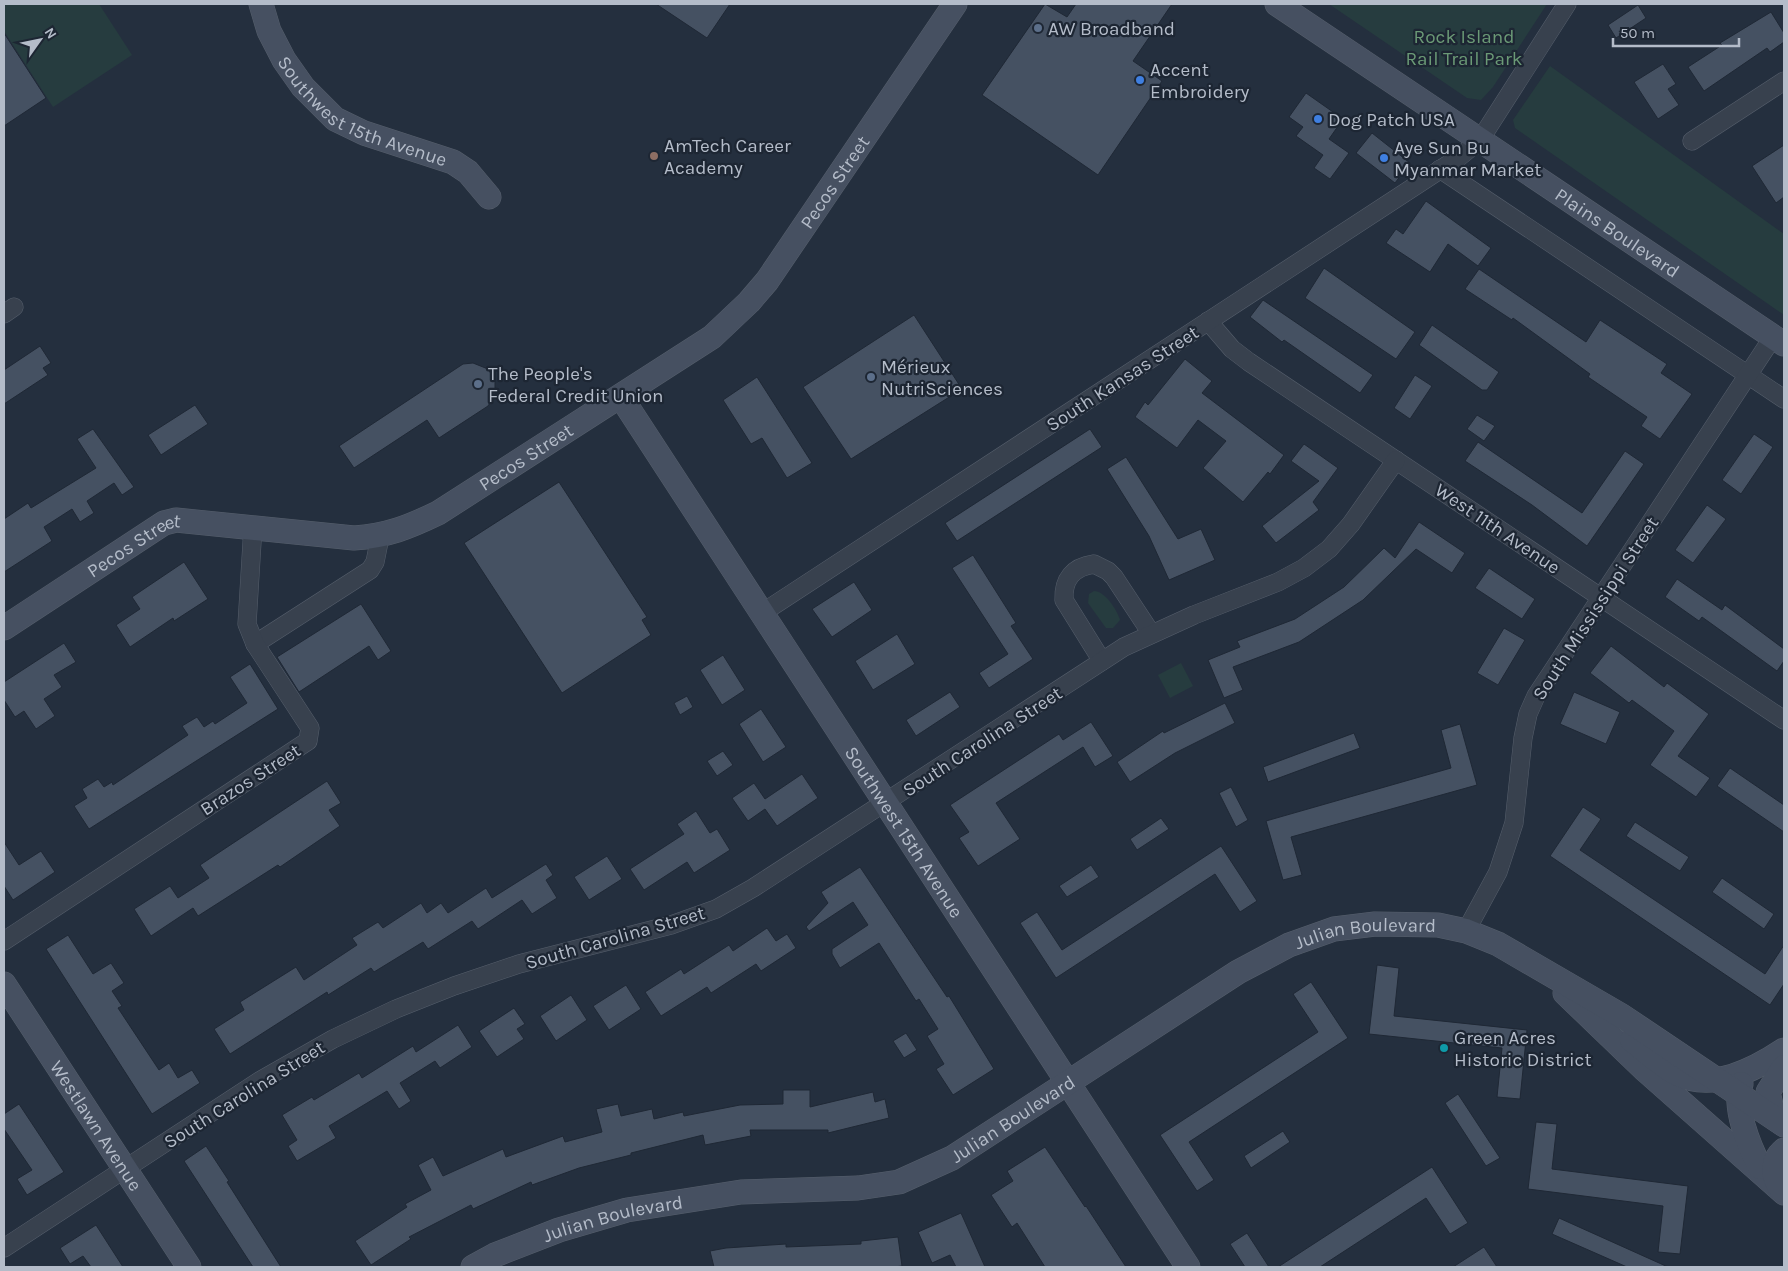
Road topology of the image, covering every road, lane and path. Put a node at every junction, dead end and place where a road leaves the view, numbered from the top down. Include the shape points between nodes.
1 (261, 4) edge
2 (955, 4) edge
3 (1277, 4) edge
4 (1567, 4) edge
5 (1784, 81) edge
6 (1480, 140) junction
7 (1692, 141) dead end
8 (1440, 169) junction
9 (490, 197) dead end
10 (1208, 321) junction
11 (1779, 340) edge
12 (1749, 375) junction
13 (621, 396) junction
14 (1784, 399) edge
15 (1396, 460) junction
16 (253, 526) junction
17 (380, 536) junction
18 (1600, 597) junction
19 (762, 613) junction
20 (4, 628) edge
21 (1151, 633) junction
22 (255, 644) junction
23 (1102, 661) junction
24 (1784, 720) edge
25 (886, 803) junction
26 (1466, 931) junction
27 (4, 941) edge
28 (1520, 957) junction
29 (4, 984) edge
30 (1597, 1024) junction
31 (1784, 1050) edge
32 (1757, 1067) junction
33 (1784, 1067) edge
34 (1717, 1078) junction
35 (1068, 1083) junction
36 (1738, 1093) junction
37 (1784, 1124) edge
38 (1784, 1150) edge
39 (125, 1169) junction
40 (1779, 1188) edge
41 (4, 1248) edge
42 (189, 1267) edge
43 (473, 1267) edge
44 (1188, 1267) edge

1 - 9 street, Southwest 15th Avenue via 269,32 284,60 303,87 334,119 364,133 452,162 468,172
2 - 13 street, Pecos Street via 767,281 712,337
3 - 6 street, Plains Boulevard
4 - 6 street
5 - 7 street
6 - 8 street, South Kansas Street
6 - 11 street, Plains Boulevard
8 - 10 street, South Kansas Street
8 - 12 street
10 - 15 street, West 11th Avenue via 1232,349 1249,362
10 - 19 street, South Kansas Street
11 - 12 street, South Mississippi Street
12 - 14 street
12 - 18 street, South Mississippi Street
13 - 17 street, Pecos Street via 438,513
13 - 19 street, Southwest 15th Avenue
15 - 18 street, West 11th Avenue
15 - 21 street, South Carolina Street via 1351,524 1328,549 1304,568 1278,582
16 - 17 street, Pecos Street via 354,538
16 - 20 street, Pecos Street via 191,520 164,523
16 - 22 street, Brazos Street via 247,624
17 - 22 street via 376,562 370,570
18 - 24 street, West 11th Avenue
18 - 26 street, South Mississippi Street via 1536,696 1528,714 1514,823 1498,872
19 - 25 street, Southwest 15th Avenue
21 - 23 street, South Carolina Street
21 - 23 street via 1108,570 1094,564 1076,570 1063,588 1064,600
22 - 27 street, Brazos Street via 310,728 308,741
23 - 25 street, South Carolina Street
25 - 35 street, Southwest 15th Avenue
25 - 39 street, South Carolina Street via 716,908 671,925 520,964 454,986 387,1014 261,1080
26 - 28 street, Julian Boulevard
26 - 35 street, Julian Boulevard via 1438,925 1375,924 1334,929 1289,944 1238,972
28 - 30 street, Julian Boulevard via 1544,974
28 - 34 street, Julian Boulevard via 1622,1016
29 - 39 street, Westlawn Avenue
30 - 34 street via 1628,1037 1688,1078
30 - 40 street, Julian Boulevard
31 - 32 street
32 - 34 street via 1738,1075
32 - 36 street via 1744,1078
33 - 37 street via 1768,1092 1772,1109
34 - 36 street, Julian Boulevard
35 - 43 street, Julian Boulevard via 952,1158 899,1182 858,1188 741,1192 627,1210 559,1230
35 - 44 street, Southwest 15th Avenue
36 - 37 street, Julian Boulevard
36 - 40 street via 1746,1136 1758,1163
38 - 40 street via 1774,1169
39 - 41 street, South Carolina Street
39 - 42 street, Westlawn Avenue

